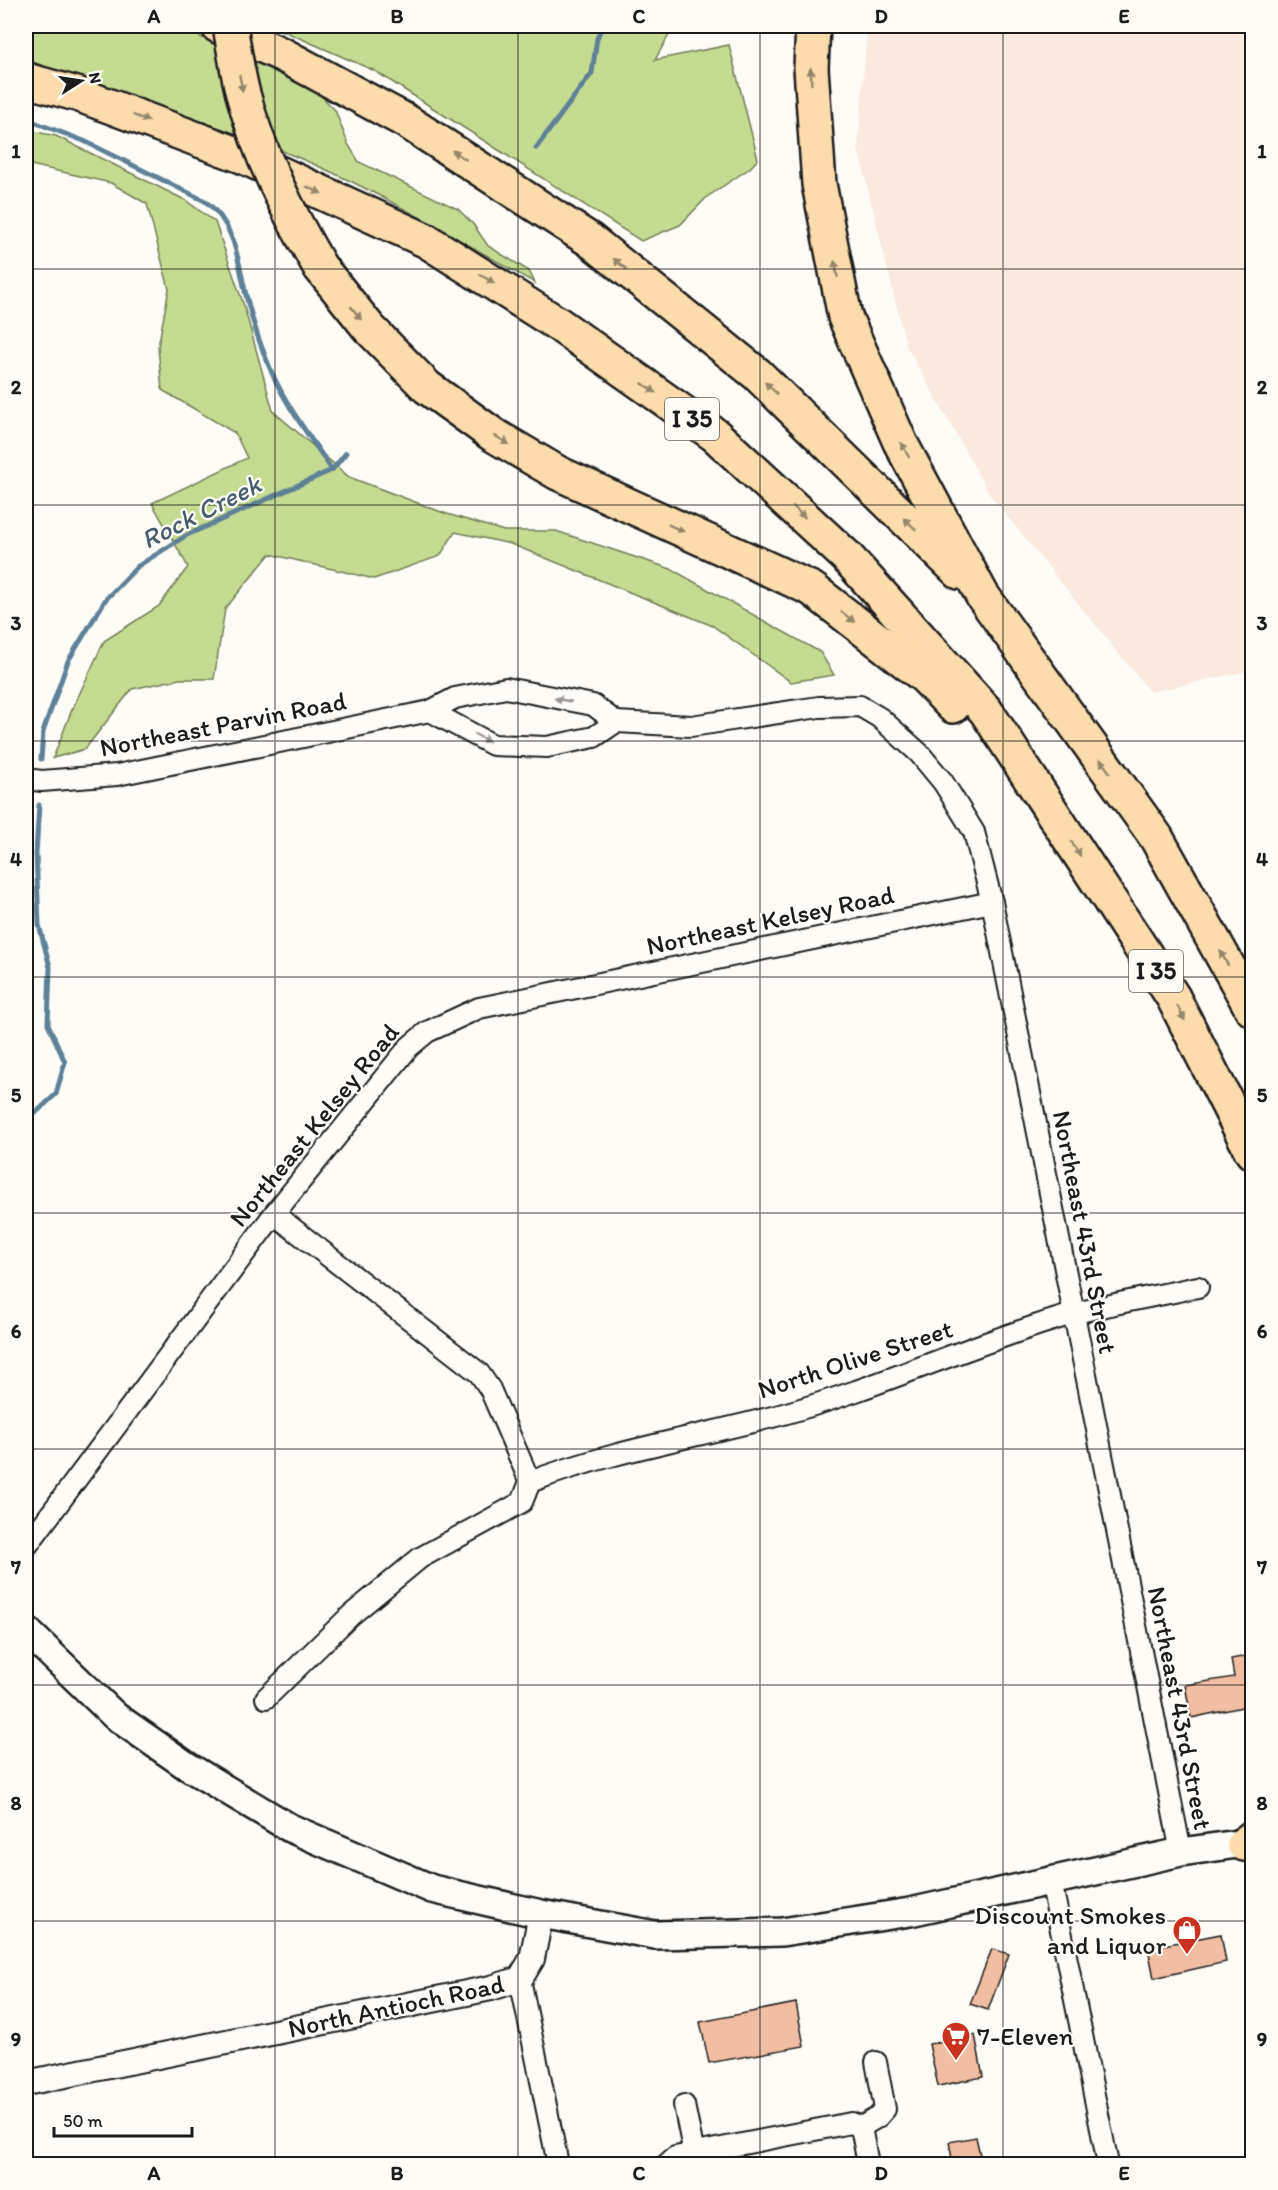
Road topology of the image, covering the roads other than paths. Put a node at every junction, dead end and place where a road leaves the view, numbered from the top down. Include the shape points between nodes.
1 (218, 26) edge
2 (230, 26) edge
3 (813, 26) edge
4 (26, 80) edge
5 (982, 595) junction
6 (430, 711) junction
7 (616, 722) junction
8 (26, 779) edge
9 (1044, 800) junction
10 (992, 902) junction
11 (1252, 1009) edge
12 (1252, 1152) edge
13 (274, 1214) junction
14 (1198, 1287) dead end
15 (1074, 1314) junction
16 (530, 1482) junction
17 (26, 1547) edge
18 (26, 1630) edge
19 (266, 1698) dead end
20 (1250, 1841) edge
21 (1181, 1852) junction
22 (1051, 1881) junction
23 (541, 1914) junction
24 (520, 1978) junction
25 (876, 2062) dead end
26 (26, 2083) edge
27 (684, 2105) dead end
28 (861, 2127) junction
29 (694, 2154) junction
30 (558, 2164) edge
31 (667, 2164) edge
32 (868, 2164) edge
33 (1108, 2164) edge

5 -> 1 highway, I 35 via 757,374 590,240 406,121 283,55
2 -> 9 highway, bridge via 243,94 261,146 276,185 320,267 369,328 427,387 492,434 558,473 812,589 924,677
5 -> 3 highway via 900,441 845,317 819,184 811,68
4 -> 9 highway, I 35 via 80,95 242,156 427,241 558,324 715,435 846,556 986,711
11 -> 5 highway, I 35 via 1156,837
7 -> 6 street, Northeast Parvin Road via 593,705 506,688 455,698
6 -> 7 street via 493,745 547,747 594,737
6 - 8 street, Northeast Parvin Road via 117,775
7 - 10 street, Northeast 43rd Street via 691,726 819,707 860,706 880,718 919,753 943,782 974,832
9 -> 12 highway, I 35 via 1173,997
10 - 13 street, Northeast Kelsey Road via 479,1008 445,1022 409,1047
10 - 15 street, Northeast 43rd Street
13 - 16 street via 479,1373 490,1389
13 - 17 street, Northeast Kelsey Road
14 - 15 street, North Olive Street
15 - 16 street, North Olive Street via 776,1416 623,1451
15 - 21 street, Northeast 43rd Street
16 - 19 street via 522,1502 420,1558 351,1615
18 - 23 main road via 115,1716 187,1766 290,1828 432,1889
20 - 21 main road
21 - 22 main road
22 - 23 main road via 910,1912 782,1932 655,1935
22 - 33 street
23 - 24 street, North Antioch Road via 532,1959
24 - 26 street, North Antioch Road via 491,1988
24 - 30 street
25 - 28 street via 885,2109
27 - 29 street
28 - 29 street via 851,2123
28 - 32 street
29 - 31 street via 675,2157

